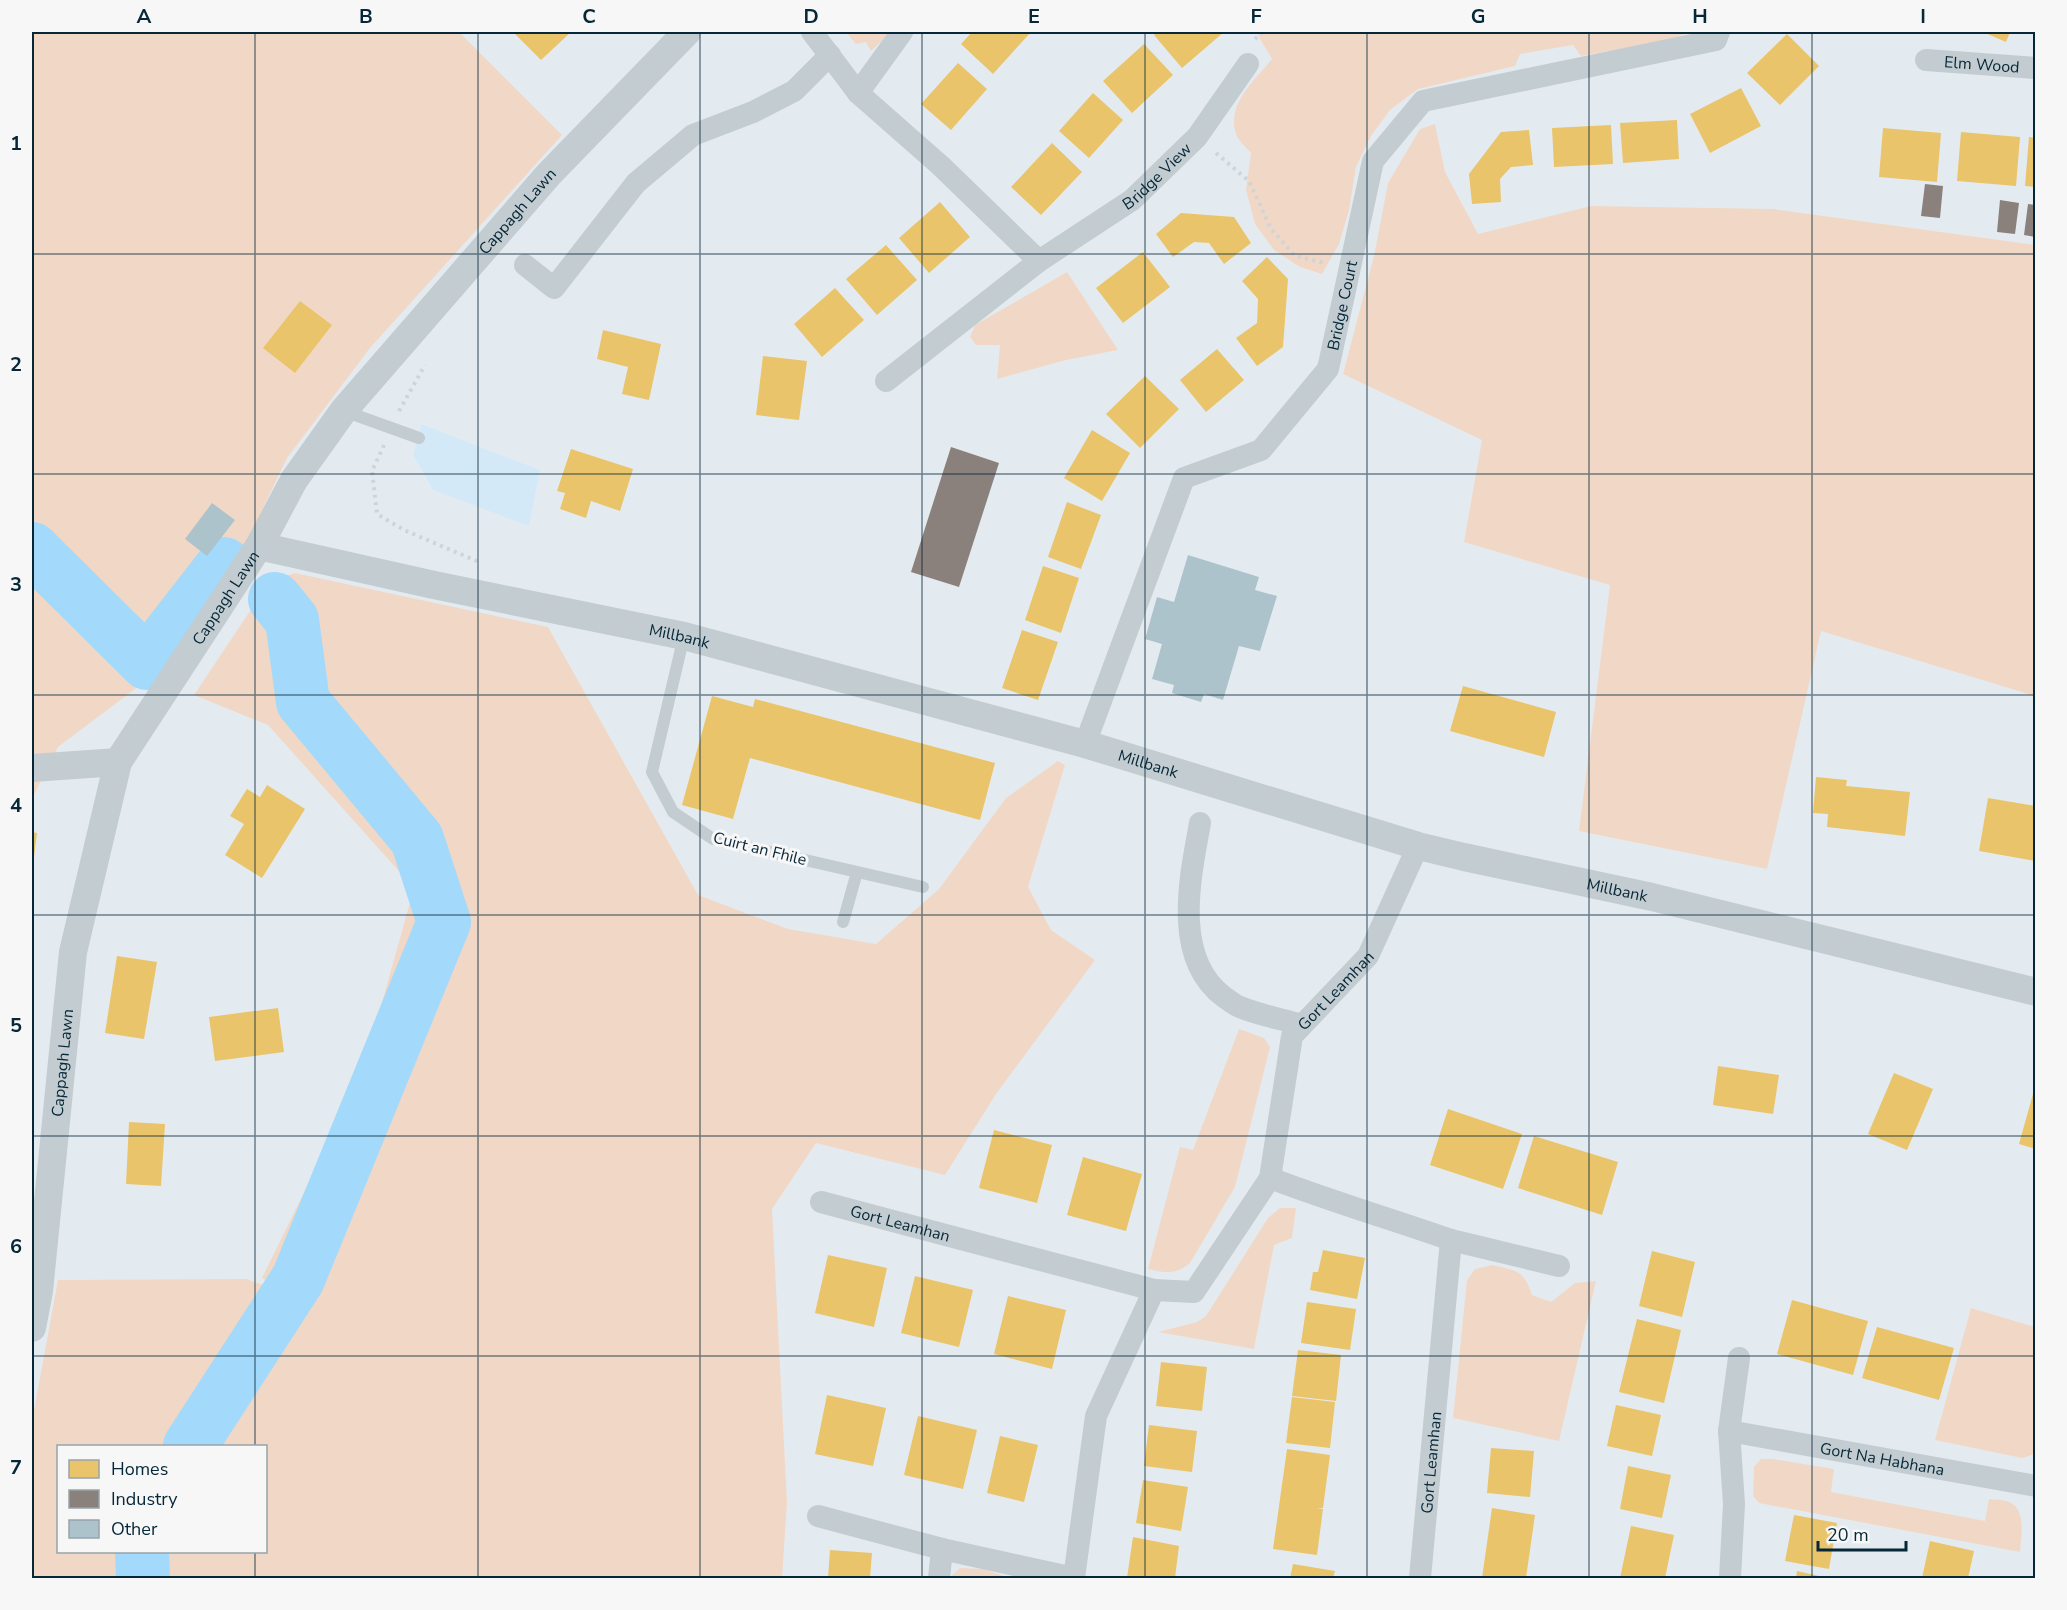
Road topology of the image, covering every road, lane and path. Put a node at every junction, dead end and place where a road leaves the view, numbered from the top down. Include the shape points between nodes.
1 (687, 32) edge
2 (812, 32) edge
3 (902, 32) edge
4 (1719, 32) edge
5 (830, 55) junction
6 (1926, 60) dead end
7 (1248, 64) dead end
8 (2036, 68) edge
9 (858, 93) junction
10 (1197, 137) junction
11 (1039, 261) junction
12 (525, 265) dead end
13 (1350, 269) junction
14 (886, 381) dead end
15 (344, 410) junction
16 (419, 438) dead end
17 (260, 546) junction
18 (684, 636) junction
19 (1084, 744) junction
20 (118, 762) junction
21 (32, 768) edge
22 (1200, 823) dead end
23 (1418, 846) junction
24 (857, 872) junction
25 (923, 887) dead end
26 (843, 922) dead end
27 (2036, 993) edge
28 (1302, 1025) junction
29 (1270, 1178) junction
30 (821, 1202) dead end
31 (1451, 1240) junction
32 (1559, 1266) dead end
33 (1154, 1290) junction
34 (32, 1328) edge
35 (1739, 1358) dead end
36 (1729, 1431) junction
37 (2036, 1486) edge
38 (818, 1516) dead end
39 (942, 1549) junction
40 (939, 1578) edge
41 (1074, 1578) edge
42 (1420, 1578) edge
43 (1730, 1578) edge

1 - 15 street, Cappagh Lawn via 549,174
2 - 5 street
3 - 9 street
4 - 13 street, Bridge Court via 1716,40 1423,101 1373,161
5 - 9 street
5 - 12 street via 794,91 693,135 636,183 554,288
6 - 8 street, Elm Wood
7 - 10 street, Bridge View
9 - 11 street
10 - 11 street, Bridge View via 1132,200
10 - 13 path via 1249,181 1271,229 1295,256
11 - 14 street, Bridge View
13 - 19 street, Bridge Court via 1328,369 1262,450 1184,478
15 - 16 lane
15 - 17 street, Cappagh Lawn via 294,480
17 - 18 street, Millbank
17 - 20 street, Cappagh Lawn
18 - 19 street, Millbank
18 - 24 lane, Cuirt an Fhile via 652,772 673,812 713,839
19 - 23 street, Millbank
20 - 21 street
20 - 34 street, Cappagh Lawn via 73,952
22 - 28 street via 1191,877 1190,928 1196,962 1213,988 1238,1007
23 - 27 street, Millbank via 1652,897
23 - 28 street, Gort Leamhan via 1368,956
24 - 25 lane, Cuirt an Fhile
24 - 26 lane
28 - 29 street, Gort Leamhan via 1292,1036
29 - 31 street
29 - 33 street, Gort Leamhan via 1194,1292
30 - 33 street, Gort Leamhan
31 - 32 street
31 - 42 street, Gort Leamhan
33 - 41 street via 1096,1416
35 - 36 street
36 - 37 street, Gort Na Habhana
36 - 43 street via 1734,1504
38 - 39 street
39 - 40 street
39 - 41 street

